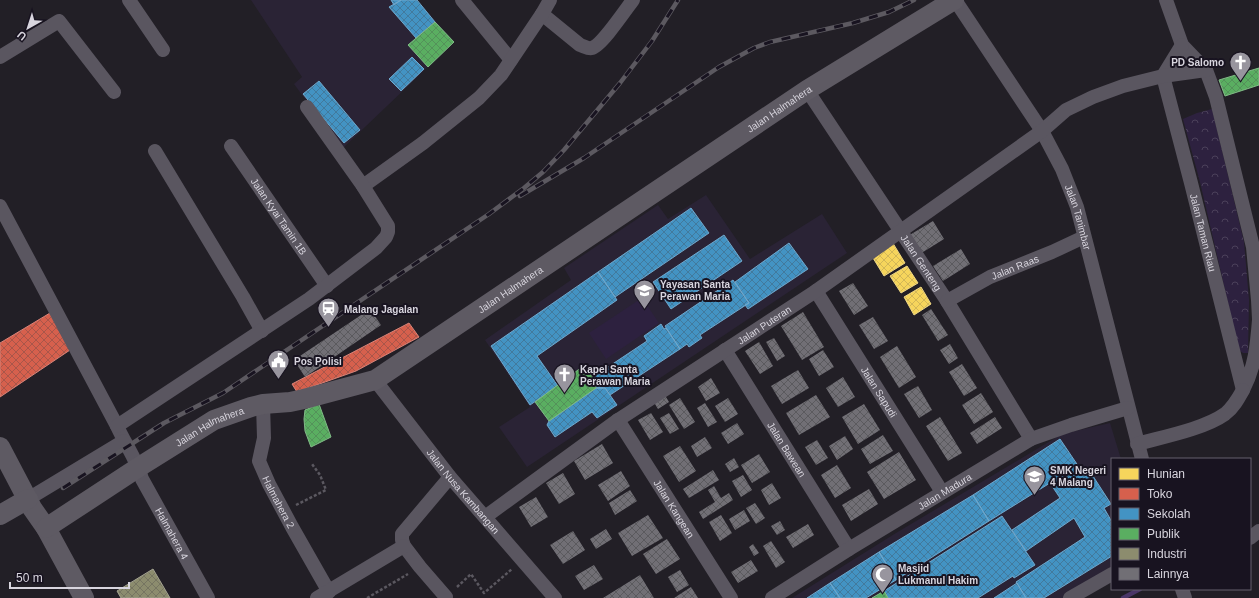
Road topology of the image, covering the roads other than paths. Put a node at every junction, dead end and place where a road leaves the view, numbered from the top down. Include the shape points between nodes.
1 (129, 0) edge
2 (462, 0) edge
3 (550, 0) edge
4 (633, 0) edge
5 (954, 0) edge
6 (1166, 0) edge
7 (542, 14) junction
8 (1182, 45) junction
9 (163, 50) dead end
10 (0, 57) edge
11 (512, 60) junction
12 (1206, 70) junction
13 (1163, 76) junction
14 (807, 90) junction
15 (114, 92) dead end
16 (307, 107) dead end
17 (1042, 131) junction
18 (231, 146) dead end
19 (155, 151) dead end
20 (363, 186) junction
21 (0, 206) edge
22 (901, 231) junction
23 (1084, 237) junction
24 (327, 286) junction
25 (816, 291) junction
26 (946, 301) junction
27 (1259, 320) edge
28 (262, 331) junction
29 (725, 350) junction
30 (375, 380) junction
31 (1243, 390) junction
32 (263, 404) junction
33 (1128, 408) junction
34 (618, 420) junction
35 (117, 426) junction
36 (1032, 439) junction
37 (124, 441) junction
38 (1137, 444) junction
39 (0, 447) edge
40 (1142, 458) edge
41 (139, 467) junction
42 (450, 477) junction
43 (942, 492) junction
44 (28, 499) junction
45 (0, 516) edge
46 (486, 517) junction
47 (46, 528) junction
48 (1259, 531) edge
49 (1251, 537) edge
50 (404, 546) junction
51 (849, 549) junction
52 (1111, 575) edge
53 (329, 594) edge
54 (446, 597) edge
55 (84, 598) edge
56 (208, 598) edge
57 (556, 598) edge
58 (731, 598) edge
59 (772, 598) edge
60 (1070, 598) edge

1 - 9 street
2 - 11 street
3 - 7 street
4 - 7 street via 600,42 592,48 580,44
5 - 14 street, Jalan Halmahera
5 - 17 street, Jalan Tanimbar
6 - 8 street
7 - 11 street
8 - 12 street
8 - 13 street
10 - 15 street via 59,21
11 - 20 street via 502,75 479,98 423,143
12 - 13 street
12 - 27 street via 1216,97 1253,247
13 - 17 street, Jalan Puteran via 1093,97 1066,110
13 - 31 street, Jalan Taman Riau
14 - 22 street, Jalan Genteng
14 - 30 street, Jalan Halmahera
16 - 20 street
17 - 22 street, Jalan Puteran
17 - 23 street, Jalan Tanimbar via 1062,169 1077,208
18 - 24 street, Jalan Kyai Tamin 1B
19 - 28 street
20 - 24 street via 388,226 388,232 376,248
21 - 35 street, Halmahera 4
22 - 25 street, Jalan Puteran
22 - 26 street, Jalan Genteng
23 - 26 street, Jalan Raas via 990,277
23 - 33 street, Jalan Tanimbar
24 - 28 street
25 - 29 street, Jalan Puteran
25 - 43 street, Jalan Sapudi
26 - 36 street, Jalan Genteng
27 - 31 street via 1256,354
28 - 35 street
29 - 34 street, Jalan Puteran
29 - 51 street, Jalan Bawean
30 - 32 street, Jalan Halmahera via 290,402
30 - 42 street, Jalan Nusa Kambangan
31 - 38 street via 1225,414 1196,428
32 - 41 street, Jalan Halmahera via 214,420
32 - 53 street, Halmahera 2 via 264,438 259,461 277,500
33 - 36 street, Jalan Madura
33 - 38 street, Jalan Tanimbar
34 - 46 street, Jalan Puteran
34 - 58 street, Jalan Kangean
35 - 37 street, Halmahera 4
36 - 43 street, Jalan Madura
37 - 41 street, Halmahera 4
37 - 44 street
38 - 40 street, Jalan Tanimbar
39 - 44 street
41 - 47 street, Jalan Halmahera
41 - 56 street, Halmahera 4 via 142,479
42 - 46 street, Jalan Nusa Kambangan
42 - 50 street via 402,534
43 - 51 street, Jalan Madura
44 - 45 street
44 - 47 street
46 - 57 street, Jalan Nusa Kambangan
47 - 55 street
48 - 49 street
50 - 53 street
50 - 54 street
51 - 59 street, Jalan Madura
52 - 60 street

